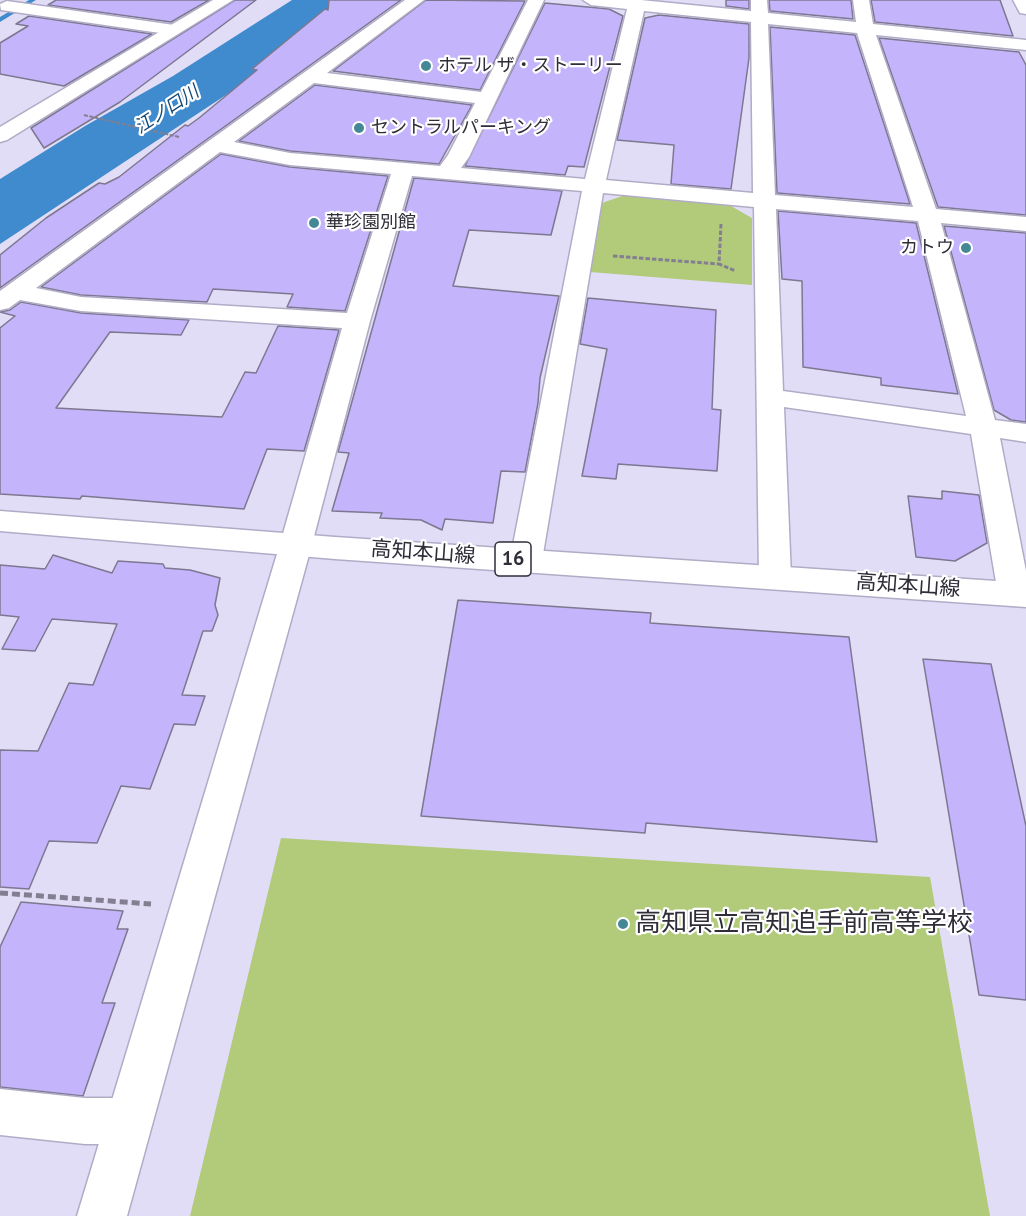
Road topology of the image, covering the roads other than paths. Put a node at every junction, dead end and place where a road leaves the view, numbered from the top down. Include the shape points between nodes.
1 (225, 0) edge
2 (416, 0) edge
3 (536, 0) edge
4 (591, 0) edge
5 (703, 0) edge
6 (1022, 0) edge
7 (637, 4) junction
8 (13, 6) edge
9 (758, 8) edge
10 (1026, 9) edge
11 (864, 15) edge
12 (174, 30) junction
13 (1026, 34) edge
14 (1026, 45) edge
15 (309, 77) junction
16 (485, 98) junction
17 (0, 136) edge
18 (215, 145) junction
19 (403, 170) junction
20 (445, 173) junction
21 (594, 186) junction
22 (765, 201) junction
23 (927, 216) junction
24 (1026, 224) edge
25 (7, 297) edge
26 (357, 321) junction
27 (769, 397) junction
28 (982, 427) junction
29 (1026, 433) edge
30 (0, 521) edge
31 (296, 544) junction
32 (526, 560) junction
33 (775, 577) junction
34 (1020, 594) edge
35 (0, 1112) edge
36 (129, 1121) junction
37 (102, 1216) edge

1 - 12 street
2 - 15 street
3 - 16 street
4 - 7 street
5 - 9 street
6 - 10 street
7 - 9 street
7 - 21 street
8 - 12 street
9 - 11 street
9 - 22 street
11 - 13 street
11 - 14 street
11 - 23 street
12 - 17 street
15 - 16 street
15 - 18 street
16 - 20 street via 458,157
18 - 19 street via 272,157
18 - 25 street
19 - 20 street
19 - 26 street
20 - 21 street
21 - 22 street
21 - 32 street
22 - 23 street
22 - 27 street
23 - 24 street
23 - 28 street
25 - 26 street
26 - 31 street
27 - 28 street
27 - 33 street
28 - 29 street
28 - 34 street
30 - 31 street, 高知本山線 / 16
31 - 32 street, 高知本山線 / 16
31 - 36 street
32 - 33 street, 高知本山線 / 16
33 - 34 street, 高知本山線 / 16
35 - 36 street via 85,1121
36 - 37 street

